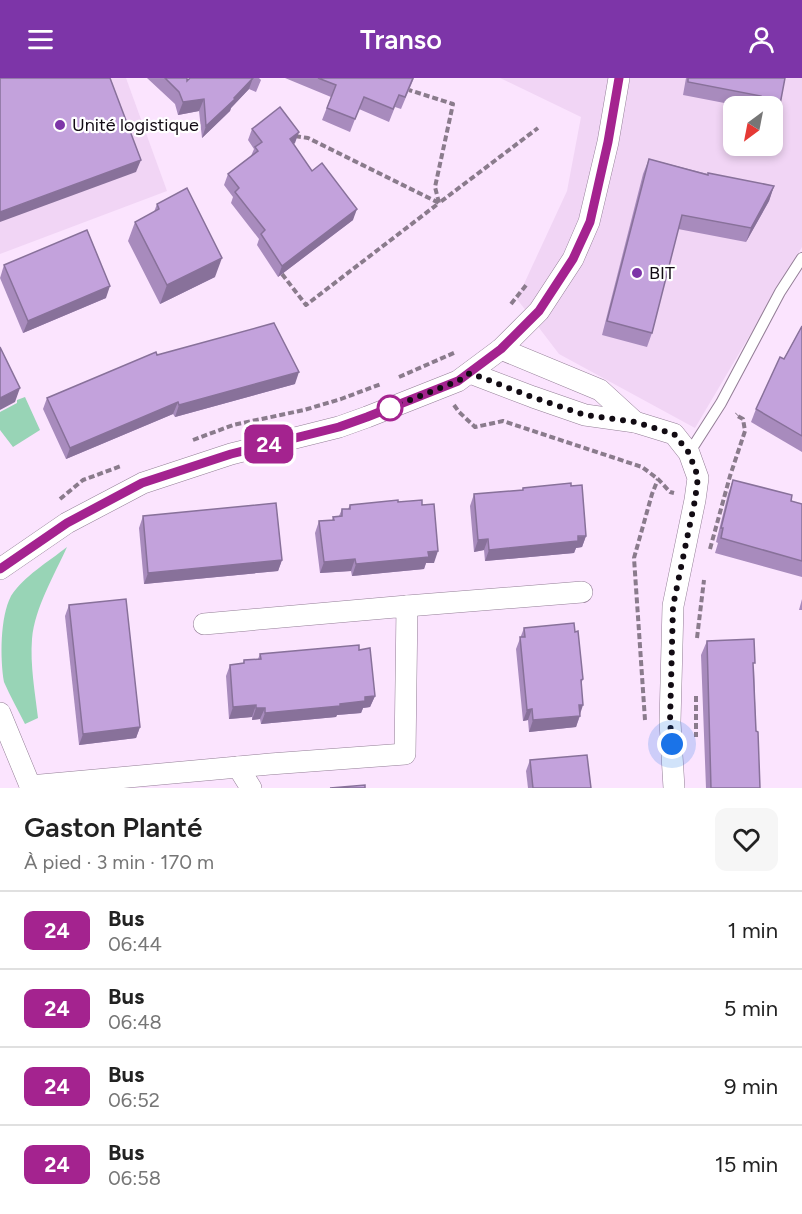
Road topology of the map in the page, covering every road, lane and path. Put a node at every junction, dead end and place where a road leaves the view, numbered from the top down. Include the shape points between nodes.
1 (620, 78) edge
2 (409, 90) edge
3 (538, 128) dead end
4 (288, 135) edge
5 (439, 203) junction
6 (802, 258) edge
7 (282, 274) edge
8 (532, 277) dead end
9 (508, 307) dead end
10 (462, 347) dead end
11 (501, 349) junction
12 (470, 373) junction
13 (393, 380) dead end
14 (382, 384) dead end
15 (741, 405) dead end
16 (503, 421) dead end
17 (635, 422) junction
18 (191, 441) dead end
19 (689, 453) junction
20 (128, 464) dead end
21 (57, 501) dead end
22 (709, 556) dead end
23 (0, 569) edge
24 (704, 576) dead end
25 (582, 592) dead end
26 (407, 606) junction
27 (204, 624) dead end
28 (697, 640) dead end
29 (696, 686) dead end
30 (0, 713) edge
31 (646, 731) dead end
32 (696, 744) dead end
33 (238, 767) junction
34 (31, 787) edge
35 (251, 788) edge
36 (674, 788) edge

1 - 11 street via 590,222 573,259 539,311
2 - 5 path via 453,104 435,187
3 - 5 path
4 - 5 path via 308,138
5 - 7 path via 306,305
6 - 19 lane
8 - 9 path
10 - 13 path
11 - 12 street
11 - 17 street via 600,390
12 - 17 street via 585,415
12 - 23 street via 339,427 231,454 142,483 67,523
14 - 18 path via 313,407 233,425
15 - 22 path via 736,416 743,419 745,431
16 - 31 path via 642,467 658,479 634,558
17 - 19 street via 674,434
19 - 36 street via 698,477 673,606 670,722
20 - 21 path via 83,480
24 - 28 path
25 - 26 street
26 - 27 street
26 - 33 street via 405,754
29 - 32 path
30 - 34 street
33 - 34 street
33 - 35 street

